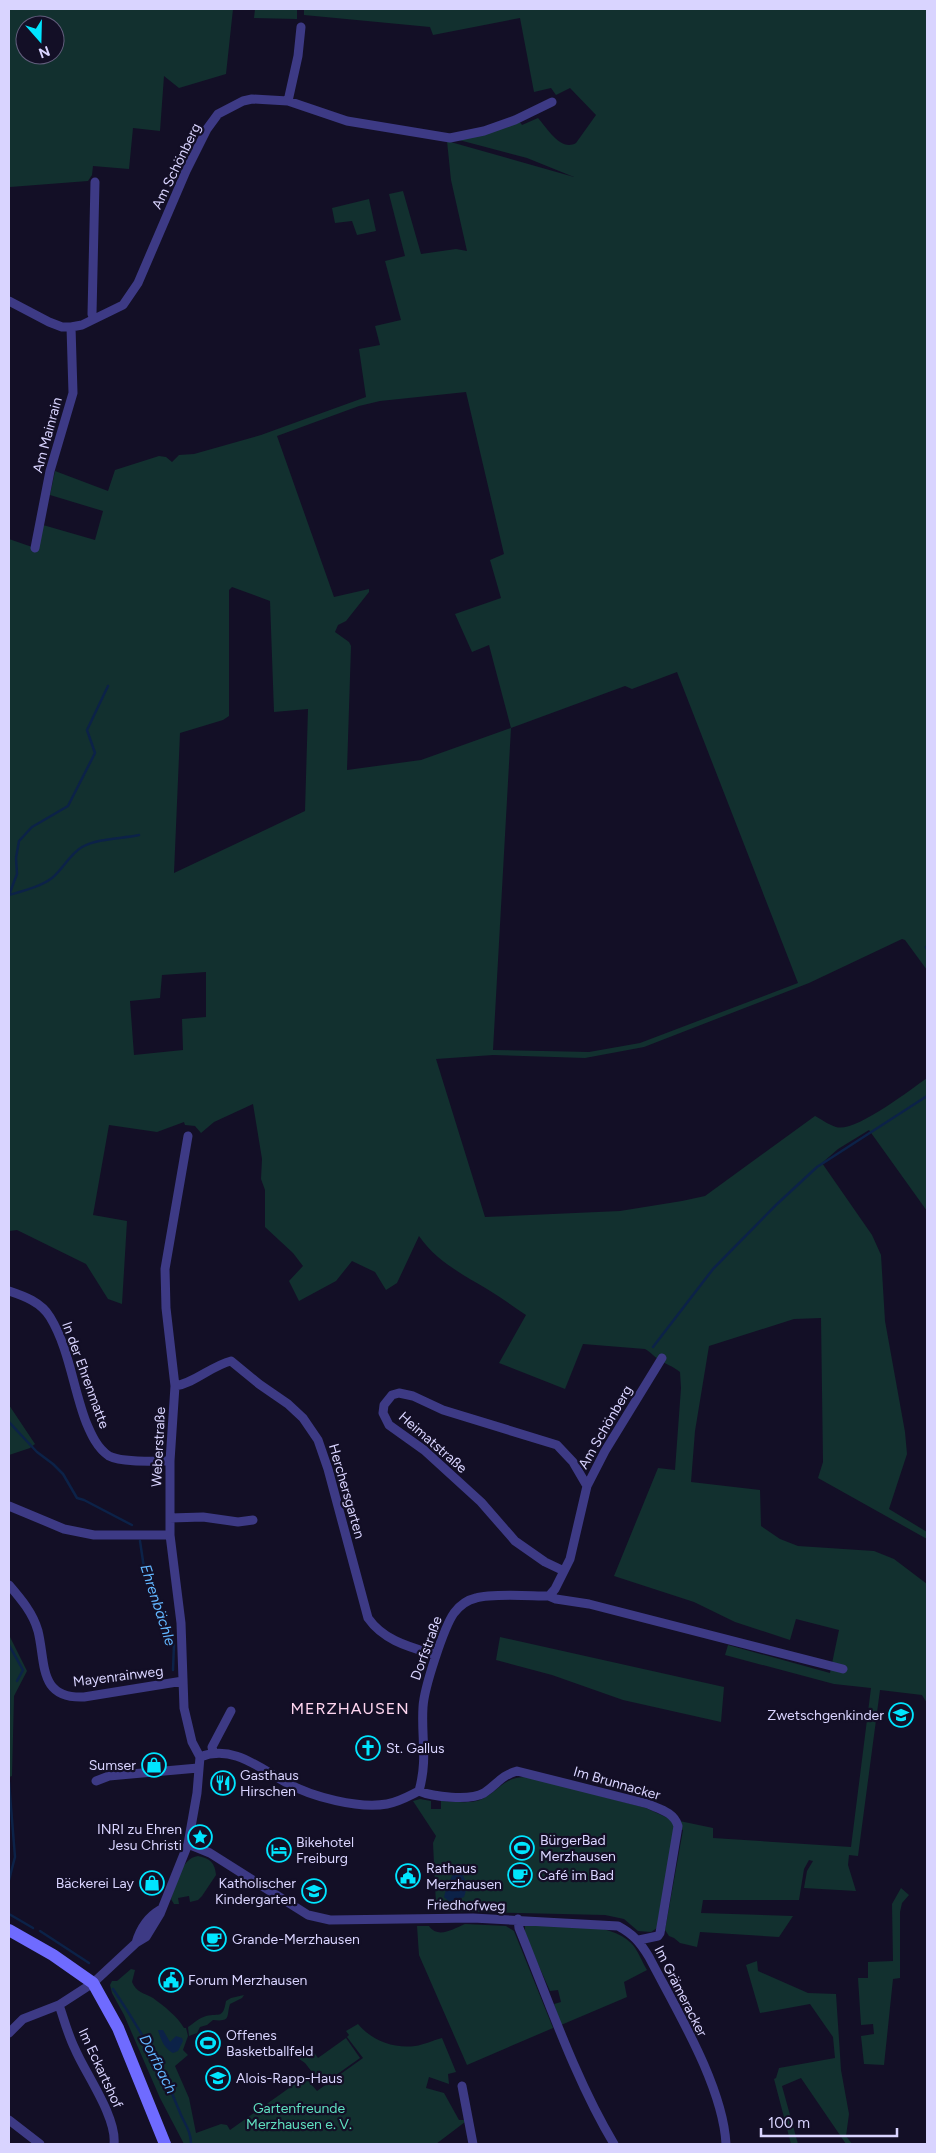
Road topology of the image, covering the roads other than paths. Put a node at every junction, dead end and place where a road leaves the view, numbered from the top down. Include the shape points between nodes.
1 (301, 27) dead end
2 (288, 101) junction
3 (552, 102) dead end
4 (95, 182) dead end
5 (9, 301) edge
6 (94, 319) junction
7 (71, 327) junction
8 (36, 548) dead end
9 (188, 1136) dead end
10 (9, 1291) edge
11 (662, 1358) dead end
12 (174, 1386) junction
13 (170, 1461) junction
14 (587, 1486) junction
15 (9, 1506) edge
16 (170, 1518) junction
17 (253, 1520) dead end
18 (170, 1535) junction
19 (564, 1571) junction
20 (9, 1585) edge
21 (549, 1596) junction
22 (436, 1655) junction
23 (842, 1670) dead end
24 (183, 1681) junction
25 (231, 1711) dead end
26 (213, 1752) junction
27 (200, 1757) junction
28 (198, 1768) junction
29 (96, 1781) dead end
30 (419, 1791) junction
31 (188, 1844) junction
32 (518, 1919) junction
33 (9, 1930) edge
34 (639, 1940) junction
35 (92, 1983) junction
36 (59, 2005) junction
37 (9, 2033) edge
38 (462, 2086) dead end
39 (9, 2120) edge
40 (40, 2144) edge
41 (114, 2144) edge
42 (165, 2144) edge
43 (474, 2144) edge
44 (614, 2144) edge
45 (726, 2144) edge

1 - 2 street
2 - 3 street, Am Schönberg via 347,121 450,138 484,131
2 - 6 street, Am Schönberg via 243,101 218,114 186,171 138,283 123,305
4 - 6 street
5 - 7 street via 48,322
6 - 7 street, Am Schönberg
7 - 8 street, Am Mainrain via 72,393 50,471
9 - 12 street, Weberstraße via 165,1269
10 - 13 street, In der Ehrenmatte via 26,1296 50,1316 90,1433 99,1447 110,1456 136,1461
11 - 14 street, Am Schönberg
12 - 13 street, Weberstraße
12 - 22 street, Herchersgarten via 186,1384 231,1361 303,1418 318,1440 328,1469 368,1618 386,1637
13 - 16 street, Weberstraße
14 - 19 street, Am Schönberg via 570,1559
14 - 19 street, Heimatstraße via 573,1462 557,1445 443,1410 399,1392 387,1399 384,1405 383,1413 389,1424 424,1450 481,1502 515,1541
15 - 18 street via 64,1529 94,1534
16 - 17 street via 203,1516 238,1522
16 - 18 street, Weberstraße
18 - 24 street, Weberstraße via 181,1623
19 - 21 street, Am Schönberg
20 - 24 street, Mayenrainweg via 25,1604 38,1630 44,1671 58,1693 84,1697
21 - 22 street, Dorfstraße via 477,1597 462,1604 453,1614
21 - 23 street, Dorfstraße
22 - 30 street, Dorfstraße via 423,1705 425,1748
24 - 27 street, Weberstraße via 187,1726
25 - 26 street via 212,1747
26 - 27 street
26 - 30 street via 223,1752 251,1762 310,1793 355,1803 389,1804
27 - 28 street
28 - 29 street via 109,1776
28 - 31 street
30 - 34 street, Im Brunnacker via 432,1796 475,1796 484,1793 505,1774 517,1771 640,1802 667,1812 676,1819 678,1826 660,1933
31 - 32 street, Friedhofweg via 210,1853 308,1915 330,1920
31 - 35 street via 160,1914 146,1937
32 - 34 street, Im Grämeracker via 618,1926
32 - 44 street, Friedhofweg via 567,2046 600,2122
33 - 35 main road via 53,1955
34 - 45 street, Im Grämeracker via 712,2085
35 - 36 street
35 - 42 main road via 118,2028
36 - 37 street via 23,2019
36 - 41 street, Im Eckartshof via 74,2049 110,2122
38 - 43 street
39 - 40 street

